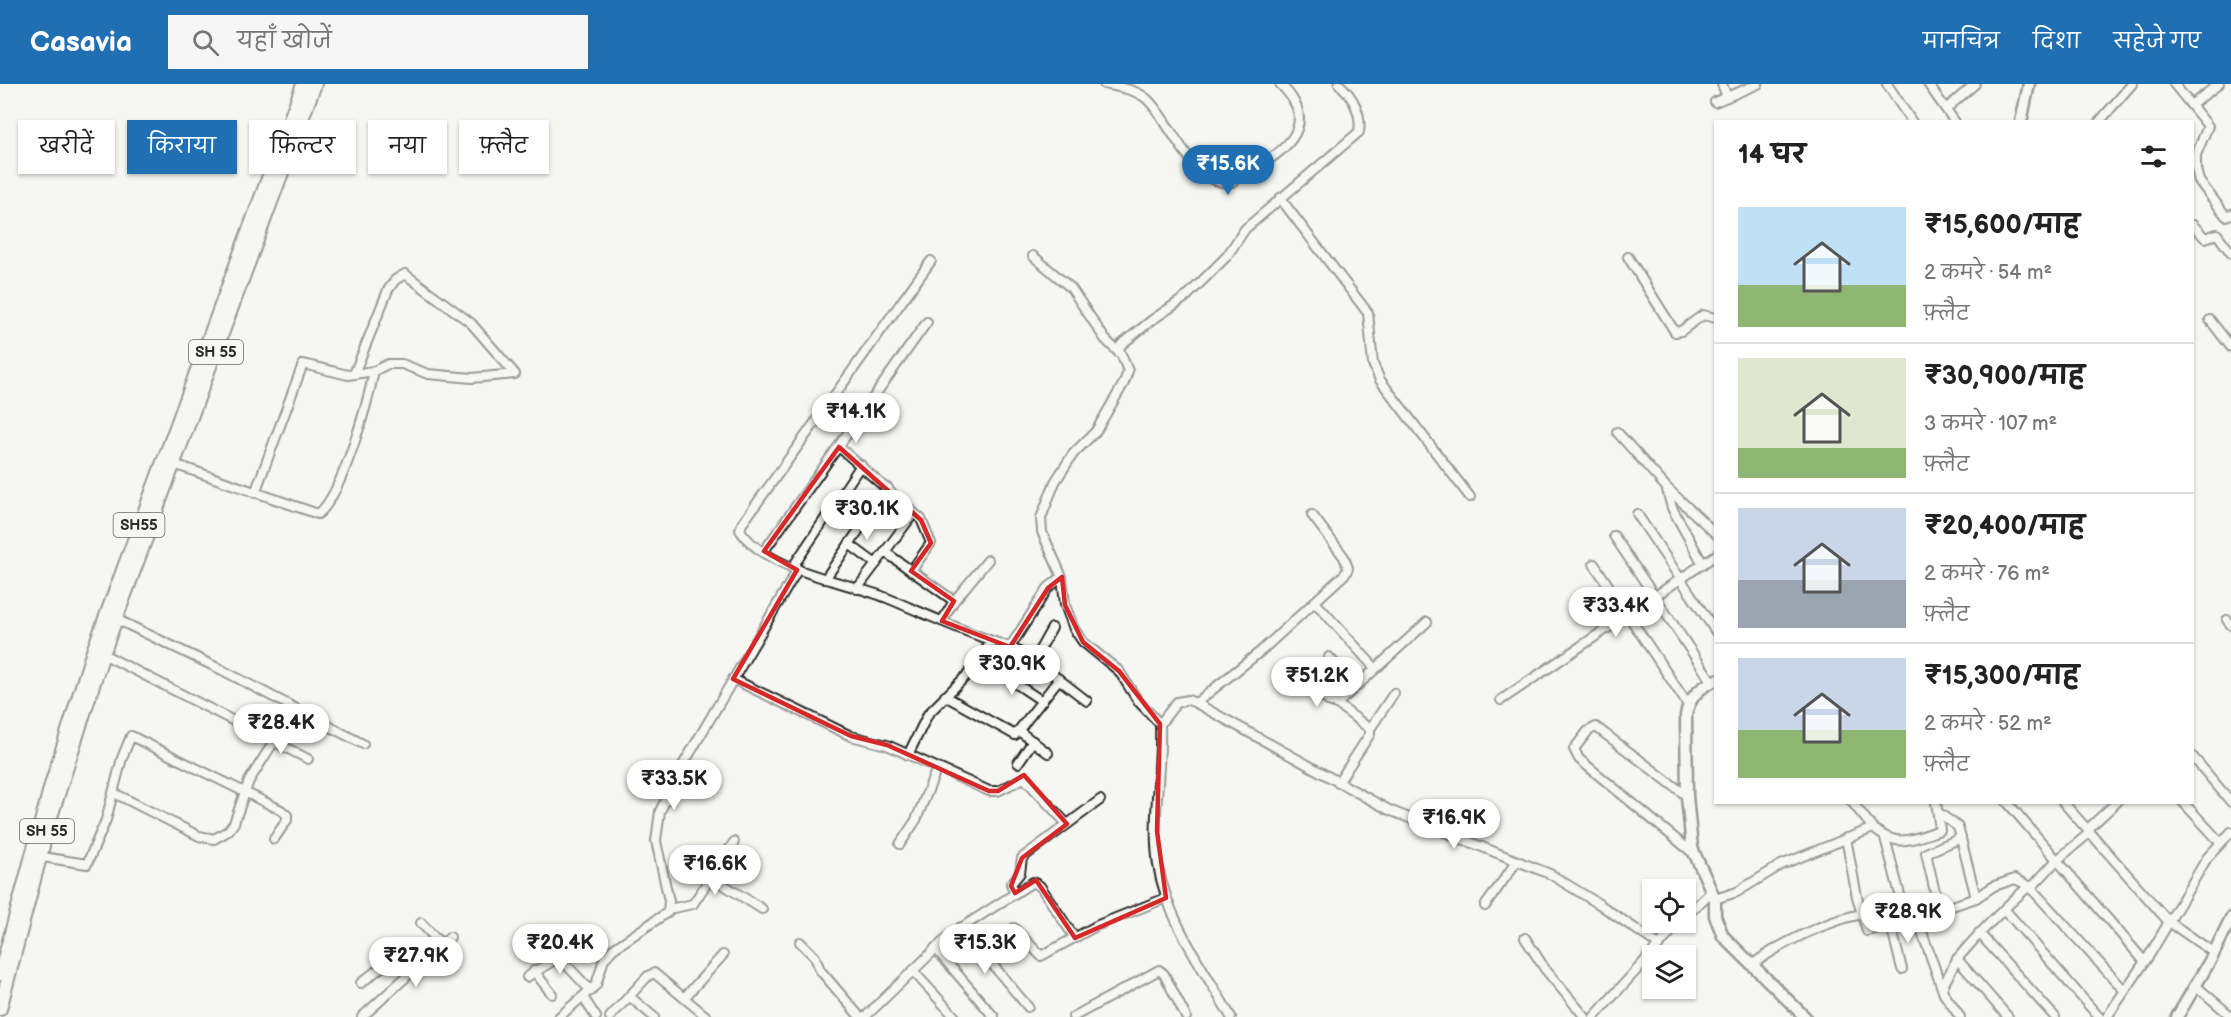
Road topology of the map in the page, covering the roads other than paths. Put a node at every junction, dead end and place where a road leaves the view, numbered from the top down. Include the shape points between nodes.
1 (303, 84) edge
2 (315, 84) edge
3 (1104, 84) edge
4 (1280, 84) edge
5 (1339, 84) edge
6 (1722, 84) edge
7 (1758, 84) edge
8 (1887, 84) edge
9 (1929, 84) edge
10 (1975, 84) edge
11 (2029, 84) edge
12 (2132, 84) edge
13 (2174, 84) edge
14 (2219, 84) edge
15 (1135, 88) edge
16 (1727, 97) junction
17 (1715, 102) dead end
18 (2191, 105) junction
19 (1946, 109) junction
20 (1911, 119) edge
21 (1954, 120) edge
22 (2021, 120) edge
23 (2101, 120) edge
24 (1280, 198) junction
25 (2231, 214) edge
26 (2194, 226) edge
27 (2231, 253) edge
28 (1033, 256) dead end
29 (1628, 257) dead end
30 (931, 261) dead end
31 (1714, 317) edge
32 (2210, 320) dead end
33 (927, 322) dead end
34 (218, 327) junction
35 (2231, 347) edge
36 (1119, 355) junction
37 (374, 371) junction
38 (354, 374) junction
39 (1617, 432) dead end
40 (839, 447) junction
41 (169, 463) junction
42 (861, 465) junction
43 (888, 488) junction
44 (1666, 488) junction
45 (255, 493) junction
46 (1470, 497) dead end
47 (914, 513) junction
48 (1312, 514) dead end
49 (1637, 514) dead end
50 (1714, 532) edge
51 (1614, 536) dead end
52 (849, 544) junction
53 (764, 551) junction
54 (885, 552) junction
55 (1714, 556) edge
56 (988, 560) dead end
57 (876, 564) junction
58 (1594, 564) dead end
59 (1703, 564) junction
60 (795, 568) junction
61 (911, 571) junction
62 (825, 579) junction
63 (1681, 579) junction
64 (1057, 580) junction
65 (857, 589) junction
66 (1657, 596) junction
67 (954, 601) junction
68 (1315, 602) junction
69 (1626, 616) junction
70 (116, 619) junction
71 (942, 621) junction
72 (1426, 622) dead end
73 (1052, 628) dead end
74 (1714, 629) edge
75 (992, 641) junction
76 (1011, 647) junction
77 (103, 654) junction
78 (1329, 657) dead end
79 (1034, 660) junction
80 (1375, 669) junction
81 (997, 670) dead end
82 (734, 679) junction
83 (1059, 679) junction
84 (1714, 681) edge
85 (1311, 686) dead end
86 (1355, 687) junction
87 (1394, 693) dead end
88 (945, 696) junction
89 (1501, 700) dead end
90 (1042, 701) junction
91 (1087, 701) dead end
92 (1196, 703) junction
93 (1337, 705) junction
94 (1688, 705) junction
95 (295, 708) junction
96 (1160, 724) junction
97 (1370, 729) junction
98 (1019, 731) junction
99 (1033, 741) junction
100 (273, 743) junction
101 (363, 744) dead end
102 (1048, 753) dead end
103 (908, 755) junction
104 (2194, 758) edge
105 (308, 759) dead end
106 (1018, 762) dead end
107 (937, 768) junction
108 (1338, 783) junction
109 (245, 792) junction
110 (114, 793) junction
111 (1687, 796) junction
112 (1100, 800) dead end
113 (2231, 802) edge
114 (1854, 804) edge
115 (1937, 804) edge
116 (2009, 804) edge
117 (2065, 804) edge
118 (2115, 804) edge
119 (2185, 804) edge
120 (1939, 813) junction
121 (1068, 824) junction
122 (1873, 828) junction
123 (2089, 830) junction
124 (2231, 832) edge
125 (274, 838) dead end
126 (1846, 838) junction
127 (1885, 838) junction
128 (1961, 838) junction
129 (734, 842) dead end
130 (2220, 842) junction
131 (900, 844) dead end
132 (1694, 854) junction
133 (36, 856) junction
134 (1517, 861) junction
135 (2056, 861) junction
136 (711, 877) junction
137 (2029, 886) junction
138 (1015, 893) junction
139 (1714, 895) junction
140 (1976, 897) junction
141 (1166, 898) junction
142 (1485, 906) dead end
143 (1696, 908) edge
144 (669, 909) junction
145 (762, 909) dead end
146 (1939, 910) junction
147 (2005, 910) junction
148 (1862, 914) junction
149 (1917, 918) junction
150 (2231, 918) edge
151 (1907, 921) junction
152 (2168, 921) junction
153 (421, 923) dead end
154 (1891, 926) junction
155 (961, 927) junction
156 (1014, 928) dead end
157 (1670, 933) edge
158 (1979, 933) junction
159 (450, 937) dead end
160 (1075, 938) junction
161 (1525, 938) dead end
162 (800, 942) dead end
163 (442, 945) junction
164 (1659, 945) joint
165 (935, 948) junction
166 (2214, 953) junction
167 (723, 956) dead end
168 (1957, 959) junction
169 (2144, 961) junction
170 (1642, 964) edge
171 (1752, 965) junction
172 (1902, 969) dead end
173 (415, 971) junction
174 (913, 971) junction
175 (0, 974) edge
176 (362, 983) dead end
177 (2196, 986) junction
178 (1942, 988) junction
179 (2124, 990) junction
180 (591, 991) junction
181 (552, 994) dead end
182 (629, 996) junction
183 (583, 997) junction
184 (685, 997) junction
185 (1028, 1006) dead end
186 (0, 1009) edge
187 (2231, 1016) edge
188 (362, 1017) edge
189 (559, 1017) edge
190 (596, 1017) edge
191 (610, 1017) edge
192 (654, 1017) edge
193 (707, 1017) edge
194 (860, 1017) edge
195 (865, 1017) edge
196 (956, 1017) edge
197 (994, 1017) edge
198 (1074, 1017) edge
199 (1186, 1017) edge
200 (1231, 1017) edge
201 (1586, 1017) edge
202 (1594, 1017) edge
203 (1805, 1017) edge
204 (1960, 1017) edge
205 (2008, 1017) edge
206 (2055, 1017) edge
207 (2099, 1017) edge
208 (2107, 1017) edge
209 (2177, 1017) edge

1 - 34 main road, SH55
2 - 34 main road, SH 55
3 - 15 street
4 - 15 street via 1297,107 1295,136 1276,155 1224,184 1215,183 1203,173 1155,108
5 - 24 street via 1347,90 1361,118 1359,132
6 - 16 street
7 - 16 street
8 - 20 street
9 - 19 street
10 - 19 street
11 - 22 street
12 - 23 street
13 - 18 street
14 - 18 street
16 - 17 street
18 - 25 street via 2209,128 2196,155 2199,181 2226,216
19 - 21 street
24 - 36 street via 1245,229 1227,256 1186,297 1145,325 1122,345
24 - 46 street via 1368,313 1373,364 1380,380
26 - 27 street via 2205,238 2217,234
28 - 36 street via 1071,288
29 - 31 street via 1675,332 1706,314
30 - 53 street via 742,524 741,533
32 - 35 street
33 - 40 street
34 - 41 main road, SH55
36 - 64 street via 1126,367 1119,393 1096,431 1073,454 1055,482 1041,518
37 - 38 street
37 - 38 street via 395,363 428,374 472,378 515,374 471,323 405,274 388,290
37 - 45 street via 367,406 325,509 318,514
38 - 45 street via 303,364
39 - 44 street
40 - 42 street
40 - 53 street
41 - 45 street
41 - 70 main road, SH 55
41 - 133 main road, SH55 via 93,651
42 - 43 street
42 - 60 street
43 - 47 street
43 - 52 street
44 - 50 street
44 - 59 street via 1672,508
47 - 54 street
47 - 61 street via 931,540
48 - 68 street via 1348,568
49 - 63 street
51 - 66 street
52 - 57 street
52 - 62 street
53 - 60 street
54 - 57 street
54 - 61 street
55 - 59 street
56 - 67 street
57 - 65 street
58 - 69 street
59 - 63 street
60 - 62 street
60 - 82 street
61 - 67 street
62 - 65 street
63 - 66 street
63 - 74 street
64 - 76 street
64 - 96 street via 1074,629 1083,642 1119,671 1138,701
65 - 71 street
66 - 69 street
66 - 84 street
67 - 71 street
68 - 80 street
68 - 92 street
69 - 89 street
69 - 94 street
70 - 77 main road, SH 55
70 - 95 street
71 - 75 street
72 - 80 street
73 - 79 street
75 - 76 street
75 - 88 street via 969,673
76 - 79 street
77 - 100 street
77 - 133 main road, SH 55
78 - 86 street
79 - 83 street
80 - 86 street
81 - 90 street
82 - 103 street via 851,736
82 - 144 street via 660,811 656,842
83 - 90 street
83 - 91 street
84 - 94 street via 1695,694
85 - 93 street
86 - 93 street
87 - 97 street
88 - 98 street via 1010,734
88 - 103 street via 926,718
90 - 98 street
92 - 96 street via 1177,702
92 - 108 street
93 - 97 street
94 - 111 street
95 - 100 street
95 - 101 street
96 - 141 street via 1156,831
97 - 108 street
98 - 99 street
99 - 102 street
99 - 106 street
100 - 105 street
100 - 109 street
103 - 107 street
104 - 113 street
107 - 121 street via 994,792 1024,778
107 - 131 street via 919,814
108 - 134 street via 1406,817
109 - 110 street via 234,823 214,839 199,836
109 - 110 street via 131,736
109 - 125 street via 287,815
110 - 133 street via 87,864
111 - 132 street
111 - 132 street via 1596,727 1588,730 1574,749 1579,759
112 - 121 street
114 - 122 street
115 - 120 street
116 - 135 street
117 - 123 street
118 - 123 street
119 - 130 street
120 - 127 street via 1940,830 1910,841
120 - 128 street via 1956,824
121 - 138 street via 1023,858 1020,873 1011,884
122 - 126 street
122 - 127 street
123 - 135 street
123 - 152 street
124 - 130 street
126 - 139 street via 1781,865 1737,892
126 - 148 street
127 - 151 street
128 - 140 street
128 - 146 street via 1926,853
129 - 136 street
130 - 152 street
132 - 139 street
133 - 175 main road, SH55
133 - 186 main road, SH 55
134 - 142 street
134 - 164 street via 1550,874
135 - 137 street
135 - 169 street
136 - 144 street via 693,904
136 - 145 street
137 - 140 street via 2009,879
137 - 147 street
137 - 179 street
138 - 155 street
138 - 160 street via 1033,882 1037,884
139 - 143 street
139 - 171 street via 1723,936
140 - 146 street
141 - 160 street
141 - 200 street
144 - 180 street via 665,916 608,953
146 - 149 street
147 - 158 street
147 - 207 street
148 - 154 street via 1867,931
148 - 171 street via 1835,920
149 - 151 street
149 - 178 street
150 - 166 street
151 - 154 street
152 - 166 street
152 - 169 street
153 - 163 street
154 - 172 street
155 - 165 street
155 - 185 street
156 - 160 street via 1041,956
157 - 164 street
158 - 168 street
158 - 206 street
159 - 163 street
161 - 201 street via 1545,969
162 - 194 street
163 - 173 street
165 - 174 street
165 - 197 street
166 - 177 street
167 - 184 street
168 - 178 street
168 - 205 street
169 - 179 street
170 - 202 street
171 - 203 street
173 - 176 street via 394,957
173 - 188 street
174 - 195 street
174 - 196 street
177 - 187 street
177 - 209 street
178 - 204 street
179 - 208 street
180 - 181 street via 559,957 531,974
180 - 183 street
182 - 184 street via 654,973
182 - 191 street
182 - 192 street
183 - 189 street
183 - 190 street
184 - 193 street
198 - 199 street via 1161,970

